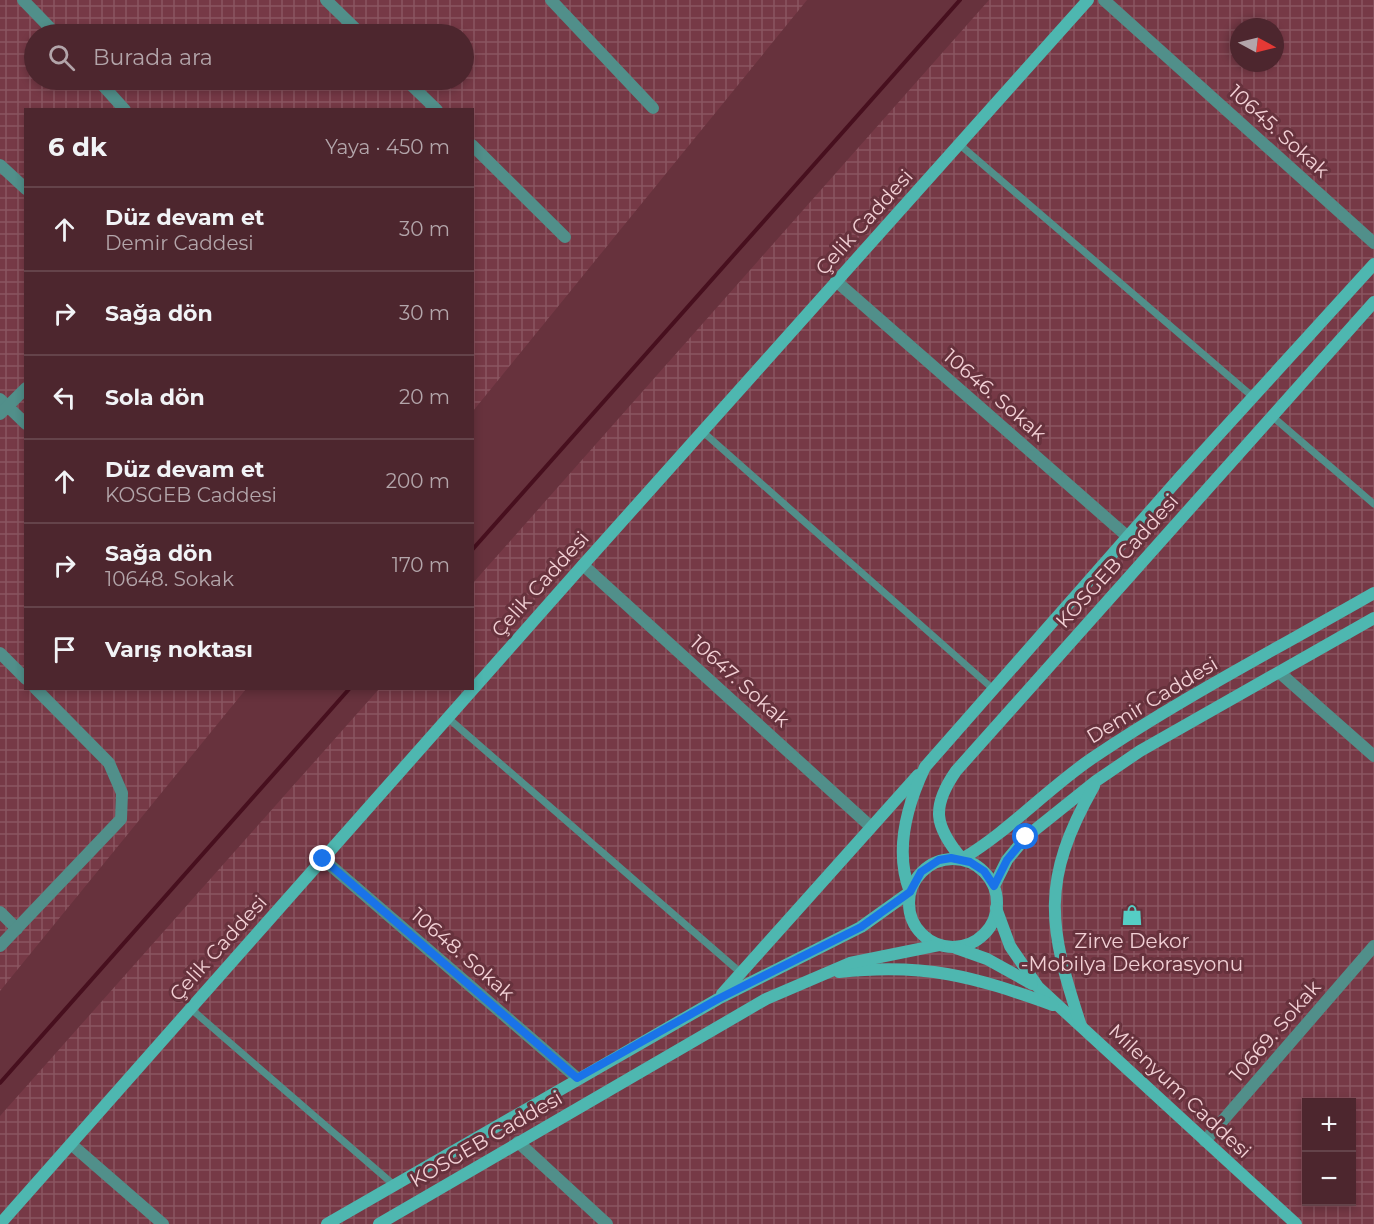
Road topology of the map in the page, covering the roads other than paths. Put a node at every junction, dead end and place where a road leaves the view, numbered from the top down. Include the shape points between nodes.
1 (23, 0) edge
2 (326, 0) edge
3 (551, 0) edge
4 (1088, 0) edge
5 (1104, 0) edge
6 (46, 24) edge
7 (351, 24) edge
8 (107, 90) edge
9 (416, 90) edge
10 (124, 108) edge
11 (435, 108) edge
12 (653, 108) dead end
13 (959, 144) junction
14 (474, 147) edge
15 (0, 165) edge
16 (24, 187) edge
17 (565, 237) dead end
18 (1374, 243) edge
19 (1374, 264) edge
20 (836, 281) junction
21 (1374, 302) edge
22 (24, 390) edge
23 (1253, 397) junction
24 (3, 406) edge
25 (1273, 417) junction
26 (24, 422) edge
27 (702, 431) junction
28 (1374, 504) edge
29 (1128, 537) junction
30 (583, 565) junction
31 (1374, 593) edge
32 (1374, 618) edge
33 (0, 653) edge
34 (1280, 672) junction
35 (24, 677) edge
36 (474, 689) edge
37 (993, 689) junction
38 (37, 690) edge
39 (473, 690) edge
40 (448, 718) junction
41 (1374, 756) edge
42 (925, 767) junction
43 (1096, 781) junction
44 (870, 826) junction
45 (323, 859) junction
46 (962, 859) junction
47 (994, 886) junction
48 (910, 892) junction
49 (996, 908) junction
50 (0, 912) edge
51 (17, 929) junction
52 (0, 946) edge
53 (944, 946) junction
54 (1374, 946) edge
55 (741, 973) junction
56 (820, 974) junction
57 (1038, 987) junction
58 (718, 999) junction
59 (1059, 1007) junction
60 (190, 1008) junction
61 (1082, 1027) junction
62 (577, 1078) junction
63 (1205, 1141) junction
64 (518, 1143) junction
65 (71, 1144) junction
66 (394, 1185) junction
67 (0, 1224) edge
68 (163, 1224) edge
69 (327, 1224) edge
70 (379, 1224) edge
71 (607, 1224) edge
72 (1296, 1224) edge

1 - 6 street
2 - 7 street
3 - 12 street
4 - 13 main road, Çelik Caddesi
5 - 18 street, 10645. Sokak
8 - 10 street
9 - 11 street
13 - 20 main road, Çelik Caddesi
13 - 23 lane
14 - 17 street
15 - 16 street
19 - 23 main road, KOSGEB Caddesi
20 - 27 main road, Çelik Caddesi
20 - 29 street, 10646. Sokak
21 - 25 main road, KOSGEB Caddesi
22 - 24 street
23 - 29 main road, KOSGEB Caddesi
24 - 26 street
25 - 28 lane
25 - 46 main road, KOSGEB Caddesi via 956,771 940,799 938,813 945,840
27 - 30 main road, Çelik Caddesi
27 - 37 lane
29 - 37 main road, KOSGEB Caddesi
30 - 36 main road, Çelik Caddesi
30 - 44 street, 10647. Sokak
31 - 46 main road, Demir Caddesi via 1089,760
32 - 34 main road, Demir Caddesi
33 - 35 street
34 - 41 street
34 - 43 main road, Demir Caddesi via 1140,751
37 - 42 main road, KOSGEB Caddesi
38 - 51 street via 109,764 122,793 121,819
39 - 40 main road, Çelik Caddesi
40 - 45 main road, Çelik Caddesi
40 - 55 lane
42 - 44 main road, KOSGEB Caddesi
42 - 48 main road, KOSGEB Caddesi via 912,797 904,834 903,866
43 - 47 main road, Demir Caddesi via 1026,837 1007,860
43 - 61 main road via 1064,846 1054,890 1059,953
44 - 55 main road, KOSGEB Caddesi
45 - 60 main road, Çelik Caddesi
45 - 62 street, 10648. Sokak
46 - 47 main road via 984,871
46 - 48 main road via 939,860 929,865 914,881
47 - 49 main road
48 - 53 main road via 914,924 925,937
48 - 58 main road, KOSGEB Caddesi via 854,931
49 - 53 main road via 981,937 966,945
49 - 57 main road, Milenyum Caddesi via 1010,946
50 - 51 street
51 - 52 street
53 - 56 main road, KOSGEB Caddesi via 864,959
53 - 57 main road, Milenyum Caddesi via 987,959
54 - 63 street, 10669. Sokak
55 - 58 main road, KOSGEB Caddesi
56 - 59 main road via 891,968 949,972
56 - 64 main road, KOSGEB Caddesi via 734,1017
57 - 59 main road, Milenyum Caddesi
58 - 62 main road, KOSGEB Caddesi
59 - 61 main road, Milenyum Caddesi
60 - 65 main road, Çelik Caddesi
60 - 66 lane
61 - 63 main road, Milenyum Caddesi
62 - 66 main road, KOSGEB Caddesi
63 - 72 main road, Milenyum Caddesi
64 - 70 main road, KOSGEB Caddesi
64 - 71 street
65 - 67 main road, Çelik Caddesi
65 - 68 street
66 - 69 main road, KOSGEB Caddesi

